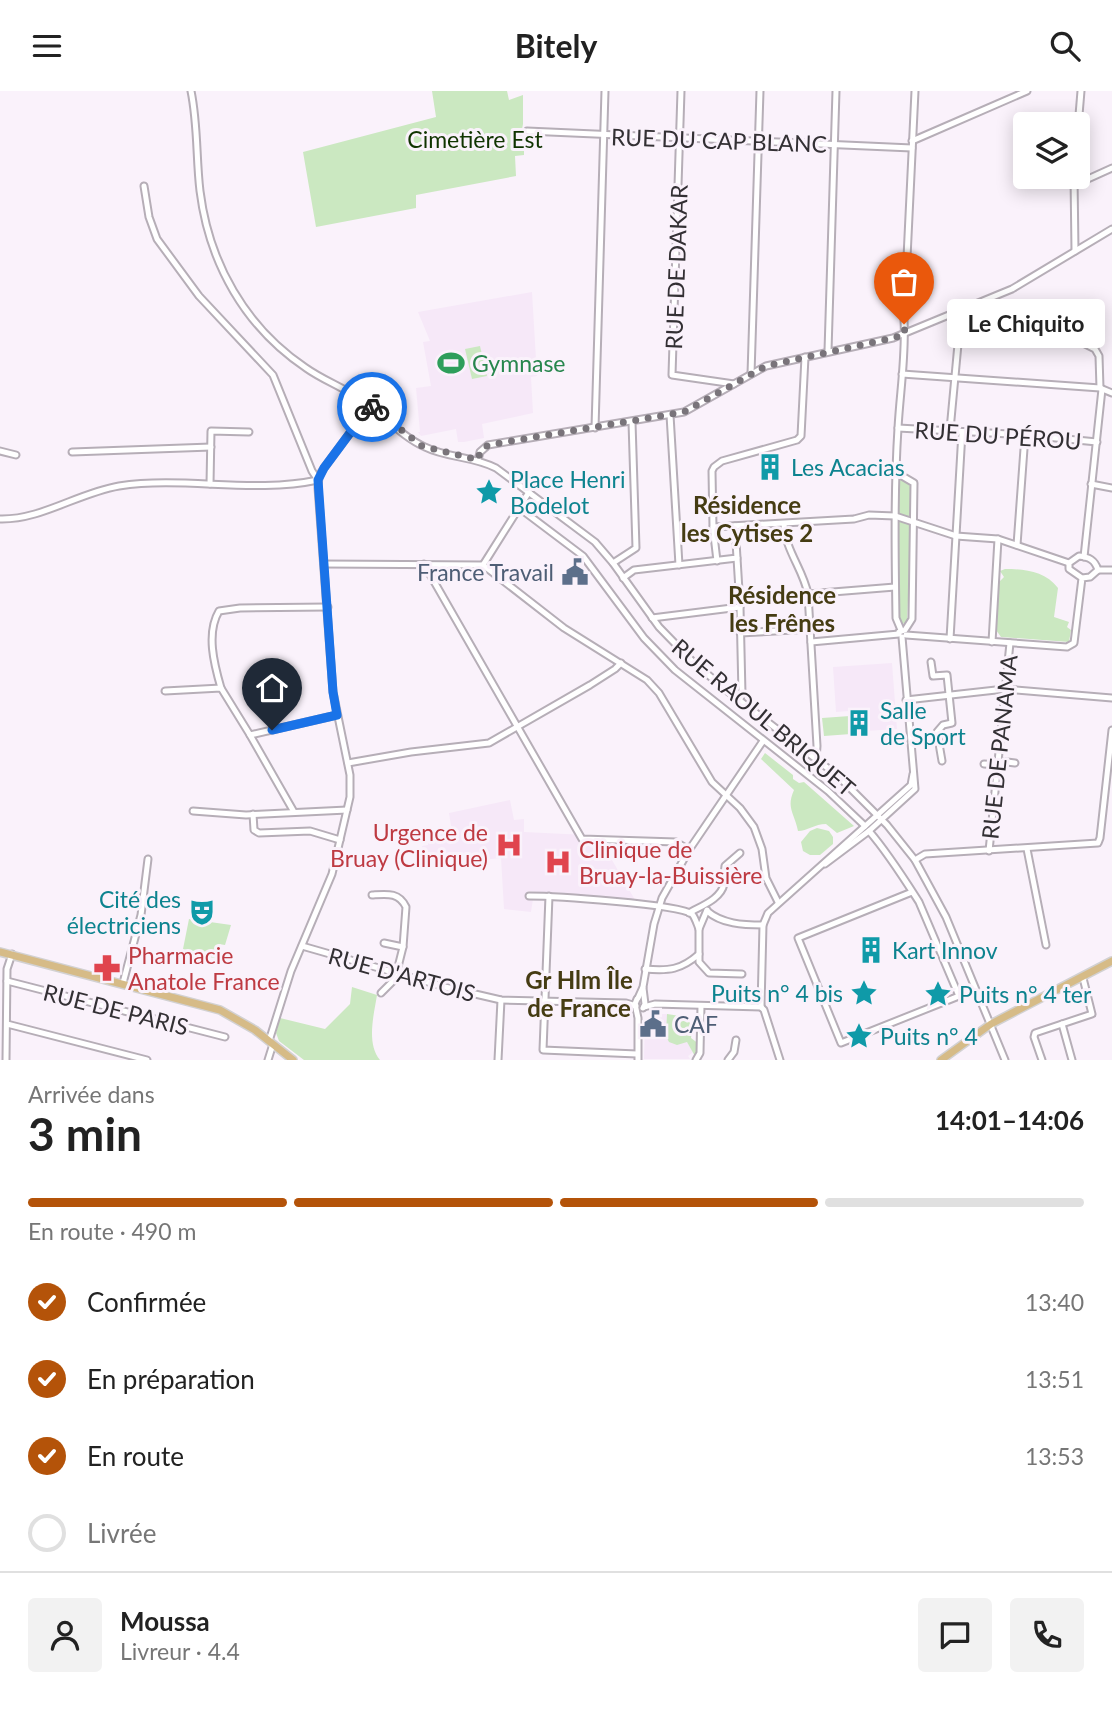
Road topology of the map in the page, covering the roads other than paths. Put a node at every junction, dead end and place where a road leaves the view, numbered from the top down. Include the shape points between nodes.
1 (191, 91) edge
2 (605, 91) edge
3 (681, 91) edge
4 (760, 91) edge
5 (836, 91) edge
6 (915, 91) edge
7 (1027, 91) edge
8 (1081, 91) edge
9 (1079, 112) edge
10 (527, 131) dead end
11 (604, 135) junction
12 (680, 138) junction
13 (912, 141) junction
14 (758, 142) junction
15 (835, 145) junction
16 (912, 148) junction
17 (1112, 168) edge
18 (1090, 178) edge
19 (144, 186) dead end
20 (1074, 189) edge
21 (1112, 229) edge
22 (1075, 251) junction
23 (961, 312) junction
24 (1037, 320) dead end
25 (905, 334) junction
26 (828, 351) junction
27 (805, 357) junction
28 (751, 374) junction
29 (902, 374) junction
30 (955, 378) junction
31 (734, 384) junction
32 (1101, 389) junction
33 (1112, 393) edge
34 (370, 406) junction
35 (670, 415) junction
36 (632, 422) junction
37 (595, 428) junction
38 (898, 428) junction
39 (950, 430) junction
40 (249, 432) dead end
41 (962, 432) junction
42 (1025, 435) junction
43 (1097, 442) junction
44 (211, 447) junction
45 (0, 451) edge
46 (72, 452) dead end
47 (16, 455) dead end
48 (478, 460) junction
49 (897, 473) junction
50 (318, 480) junction
51 (209, 484) junction
52 (300, 484) junction
53 (1091, 484) junction
54 (318, 488) junction
55 (1112, 488) edge
56 (529, 492) junction
57 (518, 507) junction
58 (895, 516) junction
59 (0, 519) edge
60 (914, 522) junction
61 (784, 524) junction
62 (734, 526) junction
63 (713, 527) junction
64 (956, 536) junction
65 (998, 539) junction
66 (1017, 544) junction
67 (1084, 557) junction
68 (737, 558) junction
69 (717, 561) junction
70 (613, 563) junction
71 (1069, 563) junction
72 (324, 564) junction
73 (424, 564) junction
74 (483, 565) junction
75 (679, 565) junction
76 (1098, 570) junction
77 (1112, 570) edge
78 (623, 578) junction
79 (1082, 578) junction
80 (895, 587) junction
81 (808, 594) junction
82 (328, 607) junction
83 (740, 607) junction
84 (652, 618) junction
85 (810, 629) junction
86 (740, 633) junction
87 (902, 633) junction
88 (950, 639) junction
89 (811, 642) junction
90 (992, 642) junction
91 (1010, 643) junction
92 (931, 662) dead end
93 (621, 663) junction
94 (221, 688) junction
95 (1005, 689) junction
96 (164, 691) dead end
97 (949, 695) junction
98 (1112, 698) edge
99 (906, 700) junction
100 (739, 701) junction
101 (337, 715) junction
102 (517, 727) junction
103 (1112, 730) edge
104 (250, 735) junction
105 (761, 744) junction
106 (816, 759) junction
107 (942, 761) dead end
108 (348, 763) junction
109 (999, 763) junction
110 (1015, 763) dead end
111 (984, 764) dead end
112 (725, 796) junction
113 (347, 810) junction
114 (193, 811) dead end
115 (294, 812) junction
116 (253, 814) junction
117 (880, 817) junction
118 (867, 828) junction
119 (340, 840) junction
120 (1030, 849) junction
121 (690, 850) junction
122 (989, 851) junction
123 (740, 853) dead end
124 (148, 859) dead end
125 (915, 860) junction
126 (912, 892) junction
127 (372, 895) dead end
128 (529, 896) dead end
129 (548, 896) junction
130 (711, 901) junction
131 (778, 902) junction
132 (659, 906) junction
133 (707, 911) junction
134 (689, 913) junction
135 (763, 925) junction
136 (699, 929) junction
137 (384, 943) dead end
138 (302, 946) junction
139 (1046, 946) dead end
140 (403, 947) junction
141 (0, 952) edge
142 (12, 954) junction
143 (699, 954) junction
144 (1112, 961) edge
145 (645, 969) junction
146 (396, 973) junction
147 (742, 974) dead end
148 (1083, 978) junction
149 (7, 981) junction
150 (123, 983) junction
151 (382, 993) dead end
152 (501, 1000) junction
153 (544, 1001) junction
154 (640, 1003) junction
155 (701, 1006) junction
156 (761, 1007) junction
157 (0, 1009) edge
158 (8, 1009) junction
159 (7, 1024) junction
160 (991, 1024) junction
161 (1062, 1024) junction
162 (225, 1037) dead end
163 (736, 1040) dead end
164 (271, 1042) junction
165 (4, 1056) edge
166 (637, 1057) edge
167 (147, 1060) edge
168 (268, 1060) edge
169 (293, 1060) edge
170 (498, 1060) edge
171 (696, 1060) edge
172 (728, 1060) edge
173 (780, 1060) edge
174 (941, 1060) edge
175 (1005, 1060) edge
176 (1042, 1060) edge
177 (1072, 1060) edge

1 - 34 street, RUE RAOUL BRIQUET via 203,212 229,284 267,337 308,370
2 - 11 street
3 - 12 street
4 - 14 street
5 - 15 street
6 - 13 street
7 - 13 street
8 - 9 street
10 - 11 street, RUE DU CAP BLANC
11 - 12 street, RUE DU CAP BLANC
11 - 37 street
12 - 14 street, RUE DU CAP BLANC
12 - 31 street, RUE DE DAKAR via 672,375
13 - 16 street
14 - 15 street, RUE DU CAP BLANC
14 - 28 street
15 - 16 street, RUE DU CAP BLANC
15 - 26 street
16 - 25 street
17 - 18 street
19 - 50 street via 153,232 163,249 198,296 273,375
20 - 22 street
21 - 22 street
22 - 23 street via 1012,289
23 - 25 street
23 - 30 street
24 - 32 street via 1096,349
25 - 26 street
25 - 29 street
26 - 27 street
27 - 28 street
27 - 63 street via 801,436 714,467
28 - 31 street
29 - 30 street
29 - 38 street
30 - 32 street
30 - 39 street
31 - 35 street
32 - 33 street
32 - 43 street
34 - 48 street, RUE RAOUL BRIQUET via 422,446
34 - 50 street
35 - 36 street
35 - 75 street
36 - 37 street
36 - 70 street via 636,548
37 - 48 street via 488,445
38 - 39 street, RUE DU PÉROU
38 - 49 street
39 - 41 street, RUE DU PÉROU
40 - 44 street via 211,431
41 - 42 street, RUE DU PÉROU
41 - 64 street
42 - 43 street, RUE DU PÉROU
42 - 66 street
43 - 53 street
44 - 46 street
44 - 51 street
45 - 47 street
48 - 56 street, RUE RAOUL BRIQUET
49 - 58 street
49 - 60 street via 914,483
50 - 52 street
50 - 54 street
51 - 52 street
51 - 59 street via 117,487 18,519
52 - 54 street
53 - 55 street
53 - 67 street
54 - 72 street
56 - 57 street
56 - 70 street, RUE RAOUL BRIQUET via 596,543
57 - 74 street
57 - 105 street via 583,556 644,638
58 - 60 street
58 - 61 street
58 - 80 street
60 - 64 street
60 - 87 street via 912,619
61 - 62 street
61 - 81 street via 786,545
62 - 63 street
62 - 68 street
63 - 69 street
64 - 65 street
64 - 88 street
65 - 66 street
65 - 90 street
66 - 71 street
67 - 71 street via 1072,558
67 - 76 street via 1096,563
68 - 69 street
68 - 83 street
69 - 75 street
70 - 78 street, RUE RAOUL BRIQUET
71 - 79 street via 1069,569
72 - 73 street
72 - 82 street
73 - 74 street
73 - 102 street
74 - 93 street via 564,628
75 - 78 street via 635,570
76 - 77 street
76 - 79 street
78 - 84 street, RUE RAOUL BRIQUET
79 - 91 street via 1074,643 1067,647
80 - 81 street
80 - 87 street via 896,618
81 - 85 street
82 - 94 street via 219,611 212,639
82 - 101 street
83 - 84 street
83 - 86 street
84 - 100 street, RUE RAOUL BRIQUET via 693,662
85 - 86 street
85 - 89 street
86 - 100 street
87 - 88 street
87 - 89 street
87 - 99 street
88 - 90 street
89 - 106 street
90 - 91 street
91 - 95 street, RUE DE PANAMA
92 - 97 street via 933,676 947,675
93 - 102 street
93 - 112 street via 653,685
94 - 96 street
94 - 104 street
95 - 97 street
95 - 98 street
95 - 109 street, RUE DE PANAMA
97 - 99 street
97 - 107 street via 952,723 937,732
99 - 117 street via 915,789
100 - 106 street, RUE RAOUL BRIQUET
101 - 104 street
101 - 108 street
102 - 108 street via 485,745
102 - 121 street via 582,839 676,842
103 - 120 street via 1098,843
104 - 115 street
105 - 112 street
105 - 118 street via 828,791
106 - 117 street, RUE RAOUL BRIQUET
108 - 113 street
109 - 110 street
109 - 111 street
109 - 122 street, RUE DE PANAMA
112 - 121 street
112 - 131 street via 754,827 766,878
113 - 115 street
113 - 119 street
114 - 116 street
115 - 116 street
116 - 119 street via 259,833 310,831
117 - 118 street
117 - 125 street, RUE RAOUL BRIQUET
118 - 126 street
118 - 131 street
119 - 138 street via 328,886
120 - 122 street
120 - 139 street
121 - 132 street
122 - 125 street via 925,855
123 - 130 street via 725,866 723,887
124 - 150 street via 141,915
125 - 160 street, RUE RAOUL BRIQUET via 946,917
126 - 126 street via 959,996 841,1043 798,939
127 - 140 street via 392,894 404,902
128 - 129 street
129 - 132 street
129 - 153 street
130 - 133 street
130 - 134 street
131 - 135 street
132 - 134 street
132 - 145 street
133 - 135 street via 720,921
133 - 136 street
134 - 136 street
135 - 156 street
136 - 143 street
137 - 140 street
138 - 146 street, RUE D'ARTOIS
138 - 164 street
140 - 146 street
141 - 142 main road
142 - 149 street
142 - 150 main road
143 - 145 street via 672,971
143 - 147 street via 699,962 710,974
144 - 148 main road
145 - 154 street
146 - 151 street
146 - 152 street, RUE D'ARTOIS
148 - 160 main road
148 - 161 street via 1092,1014
149 - 158 street
149 - 162 street, RUE DE PARIS
150 - 164 main road via 220,1010
152 - 153 street, RUE D'ARTOIS
152 - 170 street
153 - 154 street, RUE D'ARTOIS
153 - 166 street via 543,1050
154 - 155 street
154 - 166 street
155 - 156 street
155 - 171 street
156 - 173 street
157 - 158 street
158 - 159 street
159 - 165 street
159 - 167 street
160 - 174 main road
160 - 175 street, RUE RAOUL BRIQUET
161 - 176 street via 1034,1034
161 - 177 street
163 - 172 street
164 - 168 street
164 - 169 main road

